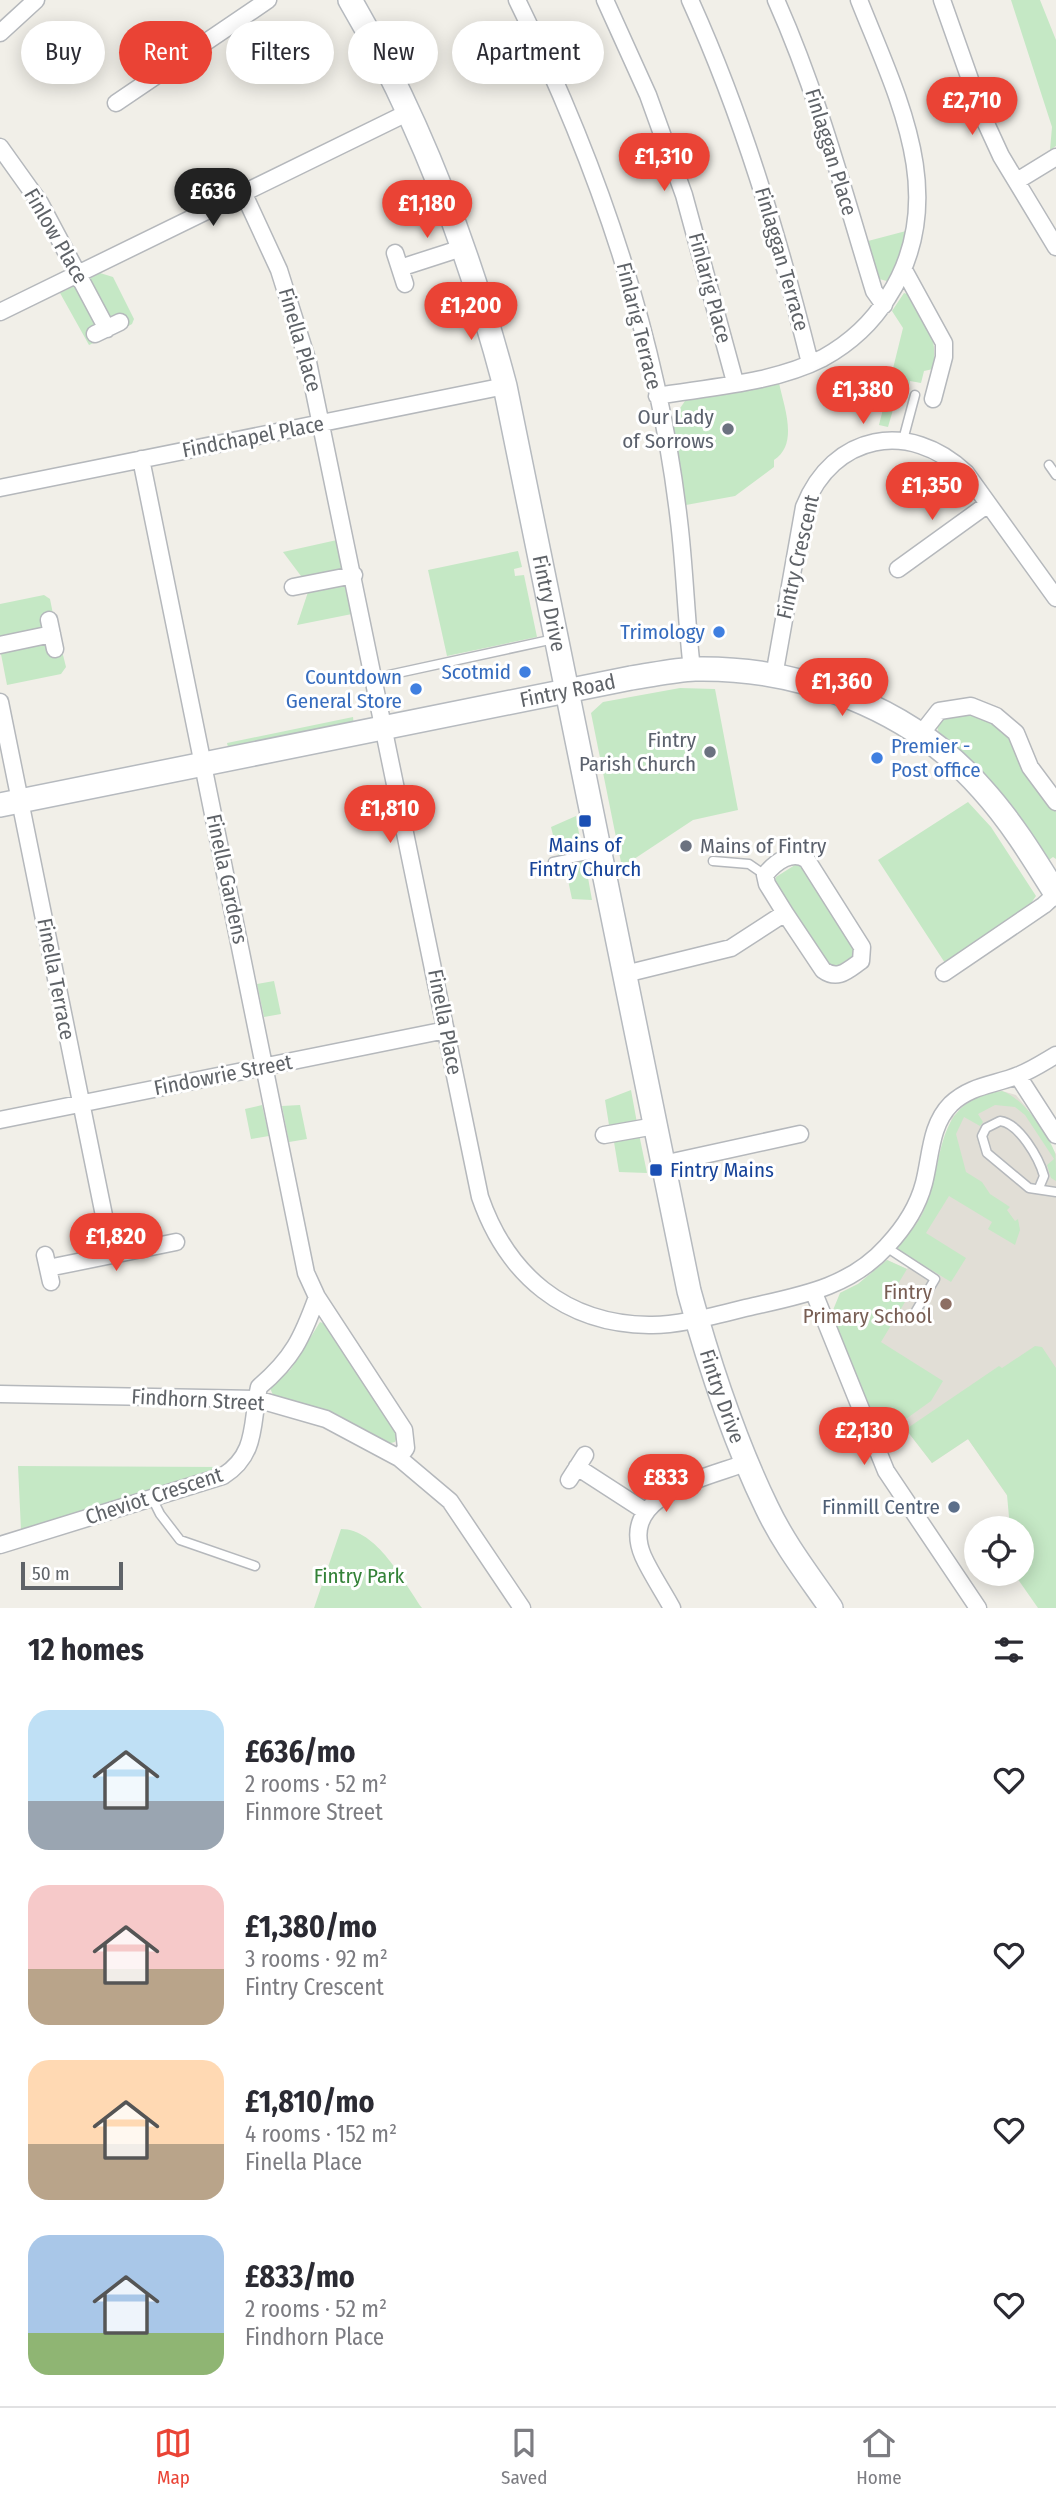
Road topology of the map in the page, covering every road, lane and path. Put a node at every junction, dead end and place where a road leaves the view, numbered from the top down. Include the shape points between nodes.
1 (36, 0) edge
2 (268, 0) edge
3 (349, 0) edge
4 (517, 0) edge
5 (605, 0) edge
6 (690, 0) edge
7 (776, 0) edge
8 (859, 0) edge
9 (942, 0) edge
10 (0, 33) edge
11 (116, 103) dead end
12 (409, 112) junction
13 (0, 147) edge
14 (1056, 157) edge
15 (1017, 181) junction
16 (243, 192) junction
17 (465, 247) junction
18 (1056, 247) edge
19 (400, 268) dead end
20 (904, 270) junction
21 (78, 273) junction
22 (884, 305) junction
23 (0, 312) edge
24 (107, 328) dead end
25 (810, 363) junction
26 (735, 382) junction
27 (505, 386) junction
28 (915, 395) dead end
29 (657, 396) junction
30 (933, 399) dead end
31 (323, 423) junction
32 (904, 440) junction
33 (141, 459) junction
34 (1049, 465) dead end
35 (1056, 475) edge
36 (0, 488) edge
37 (988, 504) junction
38 (898, 569) dead end
39 (354, 575) junction
40 (293, 587) dead end
41 (1056, 598) edge
42 (52, 634) dead end
43 (557, 638) junction
44 (0, 645) edge
45 (692, 669) junction
46 (774, 676) junction
47 (375, 678) junction
48 (566, 691) junction
49 (0, 702) edge
50 (385, 726) junction
51 (921, 734) junction
52 (202, 764) junction
53 (1056, 802) edge
54 (10, 803) edge
55 (600, 852) junction
56 (713, 861) dead end
57 (554, 862) dead end
58 (765, 875) junction
59 (1056, 894) edge
60 (785, 913) junction
61 (943, 973) dead end
62 (625, 974) junction
63 (446, 1030) junction
64 (1056, 1055) edge
65 (264, 1067) junction
66 (1018, 1076) junction
67 (82, 1104) junction
68 (0, 1120) edge
69 (655, 1126) junction
70 (800, 1134) dead end
71 (604, 1135) dead end
72 (1056, 1135) edge
73 (663, 1164) junction
74 (1039, 1188) junction
75 (1056, 1192) edge
76 (176, 1242) dead end
77 (886, 1247) junction
78 (112, 1255) junction
79 (48, 1268) dead end
80 (814, 1293) junction
81 (317, 1297) junction
82 (916, 1311) dead end
83 (696, 1317) junction
84 (0, 1394) edge
85 (257, 1399) junction
86 (399, 1458) junction
87 (748, 1462) junction
88 (577, 1467) dead end
89 (152, 1498) junction
90 (645, 1511) junction
91 (0, 1545) edge
92 (256, 1566) dead end
93 (522, 1608) edge
94 (672, 1608) edge
95 (831, 1608) edge
96 (978, 1608) edge

1 - 10 street
2 - 11 street
3 - 12 street, Fintry Drive
4 - 29 street, Finlarig Terrace via 592,167 630,284
5 - 26 street, Finlarig Place via 648,94 684,195
6 - 25 street, Finlaggan Terrace via 745,134 781,248
7 - 22 street, Finlaggan Place via 800,53 874,291
8 - 20 street via 899,103 915,159 918,229
9 - 15 street via 984,119
12 - 16 street
12 - 17 street, Fintry Drive
13 - 21 street, Finlow Place via 40,203
14 - 15 street
15 - 18 street
16 - 21 street
16 - 31 street, Finella Place via 297,320
17 - 19 street
17 - 27 street, Fintry Drive
20 - 22 street
20 - 30 street via 944,343
21 - 23 street
21 - 24 street, Finlow Place
22 - 25 street via 850,341
25 - 26 street
26 - 29 street
27 - 31 street, Findchapel Place
27 - 43 street, Fintry Drive
28 - 32 lane
29 - 45 street, Finlarig Terrace via 679,519
31 - 33 street, Findchapel Place
31 - 39 street, Finella Place
32 - 37 street, Fintry Crescent via 950,459
32 - 46 street, Fintry Crescent via 874,442 853,450 822,473 812,488 804,508
33 - 36 street, Findchapel Place
33 - 52 street, Finella Gardens
34 - 35 lane
37 - 38 street
37 - 41 street, Fintry Crescent
39 - 40 street
39 - 47 street, Finella Place
42 - 44 street
43 - 47 lane
43 - 48 street, Fintry Drive
45 - 46 street, Fintry Road
45 - 48 street, Fintry Road
46 - 51 street, Fintry Road via 856,699
47 - 50 street, Finella Place
48 - 50 street, Fintry Road
48 - 55 street, Fintry Drive
49 - 54 street, Finella Terrace
50 - 52 street, Fintry Road
50 - 63 street, Finella Place
51 - 53 street via 939,711 971,706 996,716 1016,733 1030,767
51 - 59 street, Fintry Road via 953,759 1009,820
52 - 54 street, Fintry Road
52 - 65 street, Finella Gardens
54 - 67 street, Finella Terrace
55 - 57 lane
55 - 62 street, Fintry Drive
56 - 58 lane via 749,864
58 - 60 street
58 - 60 street via 792,855 807,860 862,947 861,961 841,975 831,976
59 - 61 street, Fintry Road
60 - 62 street via 731,948
62 - 69 street, Fintry Drive
63 - 65 street, Findowrie Street
63 - 83 street, Finella Place via 480,1197 500,1245 516,1266 567,1306 606,1321 652,1326
64 - 66 street, Finella Place
65 - 67 street, Findowrie Street
65 - 81 street, Finella Gardens via 297,1239
66 - 72 street
66 - 77 street, Finella Place via 977,1087 950,1105 938,1122 915,1206
67 - 68 street, Findowrie Street
67 - 78 street, Finella Terrace
69 - 71 street
69 - 73 street, Fintry Drive
70 - 73 street
73 - 83 street, Fintry Drive
74 - 74 lane via 1029,1188 987,1153 982,1136 986,1128 1000,1121 1014,1126 1041,1167 1044,1176
74 - 75 lane
76 - 78 street
77 - 80 street, Finella Place via 866,1266
77 - 82 lane via 935,1279
78 - 79 street
80 - 83 street, Finella Place
80 - 96 street via 886,1471
81 - 85 street via 300,1343 283,1367 259,1387
81 - 86 street, Finella Gardens via 404,1430 406,1448
83 - 87 street, Fintry Drive
84 - 85 street, Findhorn Street
85 - 86 street, Findhorn Street via 326,1419
85 - 89 street, Cheviot Crescent via 249,1451 238,1467
86 - 93 street, Findhorn Street via 450,1501
87 - 90 street via 658,1497
87 - 95 street, Fintry Drive via 788,1545
88 - 90 street
89 - 91 street, Cheviot Crescent
89 - 92 lane via 180,1540
90 - 94 street via 639,1525 643,1555

